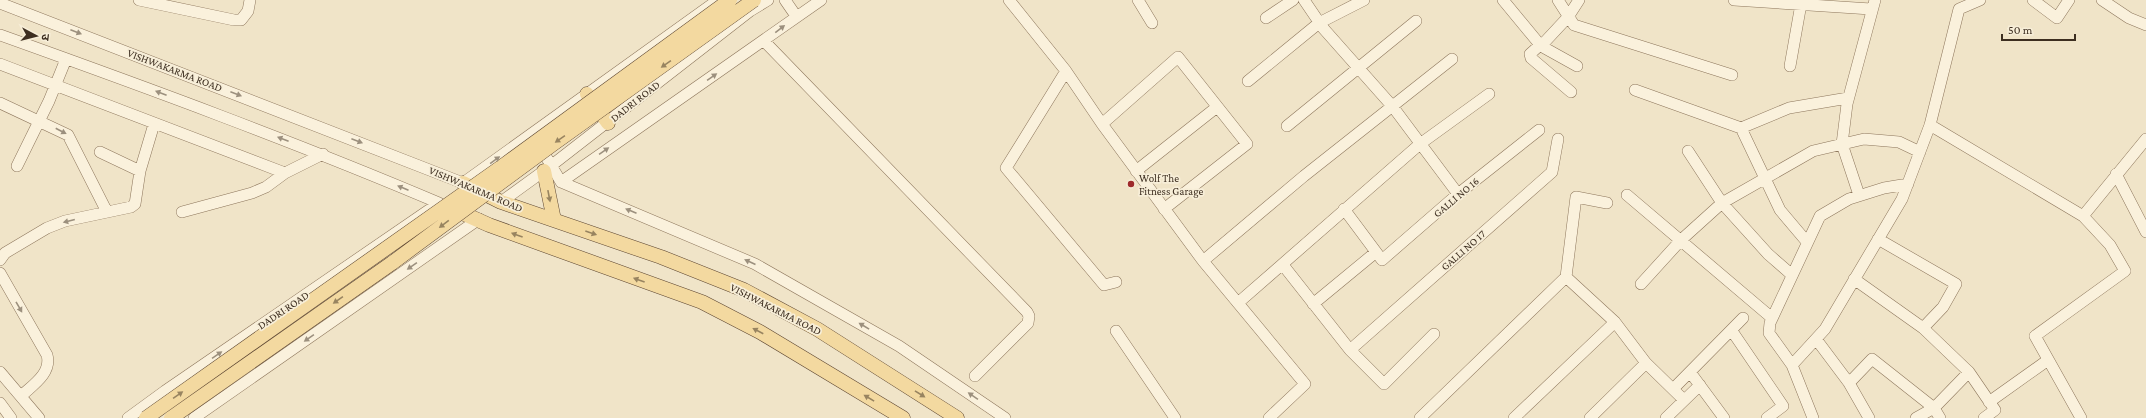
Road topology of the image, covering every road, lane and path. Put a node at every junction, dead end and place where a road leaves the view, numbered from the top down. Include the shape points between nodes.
1 (139, 0) edge
2 (250, 0) edge
3 (718, 0) edge
4 (730, 0) edge
5 (742, 0) edge
6 (785, 0) edge
7 (821, 0) edge
8 (1009, 0) edge
9 (1138, 0) edge
10 (1293, 0) edge
11 (1304, 0) edge
12 (1364, 0) edge
13 (1504, 0) edge
14 (1558, 0) edge
15 (1579, 0) edge
16 (1734, 0) edge
17 (1980, 0) edge
18 (2033, 0) edge
19 (2068, 0) edge
20 (2102, 0) edge
21 (1763, 1) edge
22 (0, 3) edge
23 (758, 3) edge
24 (1801, 4) junction
25 (184, 5) edge
26 (1873, 5) edge
27 (796, 16) junction
28 (1568, 17) junction
29 (1266, 18) dead end
30 (1416, 21) dead end
31 (1152, 23) dead end
32 (1319, 23) junction
33 (2146, 25) edge
34 (0, 35) edge
35 (764, 41) junction
36 (1541, 45) junction
37 (66, 59) junction
38 (1452, 59) dead end
39 (0, 64) edge
40 (1577, 66) dead end
41 (1790, 66) dead end
42 (1358, 68) junction
43 (1066, 71) junction
44 (1732, 75) dead end
45 (1248, 82) dead end
46 (1635, 90) dead end
47 (53, 92) junction
48 (1571, 92) dead end
49 (587, 94) junction
50 (1489, 94) dead end
51 (1848, 98) junction
52 (0, 103) edge
53 (1217, 106) junction
54 (1393, 107) junction
55 (39, 120) junction
56 (608, 123) junction
57 (154, 124) junction
58 (1102, 124) junction
59 (1930, 125) junction
60 (1287, 126) dead end
61 (1741, 128) junction
62 (1539, 130) dead end
63 (532, 134) junction
64 (1558, 139) dead end
65 (2146, 139) edge
66 (1420, 144) junction
67 (1842, 144) junction
68 (1688, 151) dead end
69 (100, 152) dead end
70 (1920, 152) junction
71 (323, 154) junction
72 (17, 166) dead end
73 (548, 168) junction
74 (1136, 170) junction
75 (140, 171) junction
76 (285, 173) junction
77 (2116, 174) junction
78 (1765, 178) junction
79 (561, 182) junction
80 (463, 183) junction
81 (1908, 184) junction
82 (1458, 194) junction
83 (1627, 195) dead end
84 (1859, 195) junction
85 (501, 202) junction
86 (439, 203) junction
87 (1608, 203) dead end
88 (1722, 203) junction
89 (1164, 209) junction
90 (1344, 209) junction
91 (107, 212) junction
92 (182, 212) dead end
93 (2083, 216) junction
94 (479, 219) junction
95 (554, 220) junction
96 (2146, 232) edge
97 (1878, 239) junction
98 (1681, 240) junction
99 (1807, 242) junction
100 (1376, 252) junction
101 (0, 260) edge
102 (1203, 261) junction
103 (1283, 265) junction
104 (0, 273) edge
105 (1792, 275) junction
106 (1566, 277) junction
107 (1854, 280) junction
108 (1116, 282) dead end
109 (1641, 284) dead end
110 (1239, 302) junction
111 (1313, 304) junction
112 (1743, 318) dead end
113 (1772, 318) junction
114 (1615, 322) junction
115 (1923, 328) junction
116 (1116, 331) dead end
117 (1732, 331) junction
118 (1434, 334) dead end
119 (1816, 339) junction
120 (1350, 350) junction
121 (2048, 360) junction
122 (1646, 363) junction
123 (1792, 365) junction
124 (0, 372) edge
125 (1690, 372) junction
126 (1969, 372) junction
127 (975, 376) dead end
128 (1849, 384) junction
129 (1700, 385) junction
130 (1673, 389) junction
131 (21, 396) junction
132 (1684, 400) junction
133 (0, 403) edge
134 (1995, 410) edge
135 (1937, 413) edge
136 (11, 418) edge
137 (39, 418) edge
138 (128, 418) edge
139 (146, 418) edge
140 (172, 418) edge
141 (194, 418) edge
142 (903, 418) edge
143 (957, 418) edge
144 (1005, 418) edge
145 (1175, 418) edge
146 (1269, 418) edge
147 (1420, 418) edge
148 (1514, 418) edge
149 (1590, 418) edge
150 (1666, 418) edge
151 (1724, 418) edge
152 (1767, 418) edge
153 (1813, 418) edge
154 (1869, 418) edge
155 (1916, 418) edge
156 (1984, 418) edge
157 (2081, 418) edge

1 - 25 street
2 - 25 street via 248,11 241,20
3 - 49 street
139 -> 4 main road, bridge via 504,165
5 - 23 street
6 - 27 street
7 - 27 street
8 - 43 street
9 - 31 street
10 - 29 street
11 - 32 street
12 - 32 street
13 - 36 street
14 - 28 street
15 - 28 street
16 - 21 street
17 - 59 street via 1959,9
18 - 19 street via 2057,18
20 - 33 street via 2129,18
21 - 24 street
22 -> 80 street, VISHWAKARMA ROAD
23 - 56 street, DADRI ROAD
23 -> 140 main road, bridge via 553,144 392,263
24 - 26 street
24 - 41 street
26 - 51 street
35 -> 27 street
28 - 36 street
28 - 44 street via 1574,24
30 - 42 street
32 - 42 street
32 - 45 street
34 - 37 street
79 -> 35 street
35 - 127 street via 1028,312 1028,323
36 - 40 street
36 - 48 street via 1530,54 1531,58
37 - 47 street
71 -> 37 street
38 - 54 street
39 - 47 street
42 - 54 street
42 - 60 street
43 - 58 street
43 - 108 street via 1006,168 1104,285
46 - 61 street
47 - 55 street
47 - 57 street
49 - 56 main road
49 - 63 street
50 - 66 street
51 - 61 street via 1789,108
51 - 67 street
52 - 55 street
53 - 58 street via 1178,57
53 - 74 street
53 - 89 street via 1247,144
54 - 66 street
54 - 102 street via 1304,176
55 - 72 street
55 -> 91 street via 68,135
56 - 73 street, DADRI ROAD
57 - 75 street
57 - 76 street
58 - 74 street
59 - 70 street
59 - 93 street
61 - 78 street
62 - 82 street, GALLI NO 16
63 - 73 street
80 -> 63 street
64 - 120 street, GALLI NO 17 via 1552,172
65 - 77 street
66 - 82 street
66 - 90 street
67 - 70 street via 1864,139 1899,142
67 - 78 street via 1813,151
67 - 84 street
68 - 88 street
69 - 75 street
70 - 81 street
71 - 76 street
86 -> 71 street
73 - 79 street
73 - 85 street, DADRI ROAD
73 -> 95 main road
74 - 89 street
75 - 91 street via 134,204 124,210
76 - 92 street via 266,187 252,193
77 - 93 street
77 - 96 street
78 - 88 street
78 - 99 street via 1780,210
144 -> 79 street via 898,346 755,264
80 - 85 main road, VISHWAKARMA ROAD
81 - 84 street
81 - 97 street
82 - 100 street, GALLI NO 16 via 1382,260
83 - 98 street
84 - 99 street via 1849,198 1820,216
85 - 95 main road, VISHWAKARMA ROAD
86 - 94 main road
138 -> 86 street, DADRI ROAD
87 - 106 street via 1576,197
88 - 98 street
88 - 105 street via 1768,254
89 - 102 street
90 - 100 street
90 - 103 street
91 -> 101 street via 65,221 47,228 5,253
93 - 121 street via 2110,245 2125,271 2035,336
94 -> 141 street
142 -> 94 main road via 760,332 702,302
95 -> 143 main road, VISHWAKARMA ROAD via 661,257 744,290 817,329
97 - 107 street
97 - 115 street via 1956,284 1943,307
98 - 109 street
98 - 113 street
99 - 105 street
100 - 111 street
102 - 110 street
103 - 110 street
103 - 111 street
104 -> 131 street via 49,362 45,373
105 - 113 street
106 - 114 street
106 - 147 street
107 - 115 street
107 - 119 street via 1825,329
110 - 146 street via 1305,384
111 - 120 street
112 - 117 street
113 - 123 street via 1769,333
114 - 122 street
114 - 148 street
115 - 126 street
116 - 145 street
117 - 125 street
117 - 152 street via 1783,406
118 - 120 street via 1384,384
119 - 123 street
119 - 128 street
121 - 134 street
121 - 157 street
122 - 130 street
122 - 149 street
123 - 153 street
124 - 131 street
125 - 129 street
125 - 130 street
126 - 134 street
126 - 135 street
128 - 135 street via 1872,359
128 - 154 street
129 - 132 street
129 - 151 street
130 - 132 street
131 - 137 street
132 - 150 street
133 - 136 street
134 - 156 street
135 - 155 street

